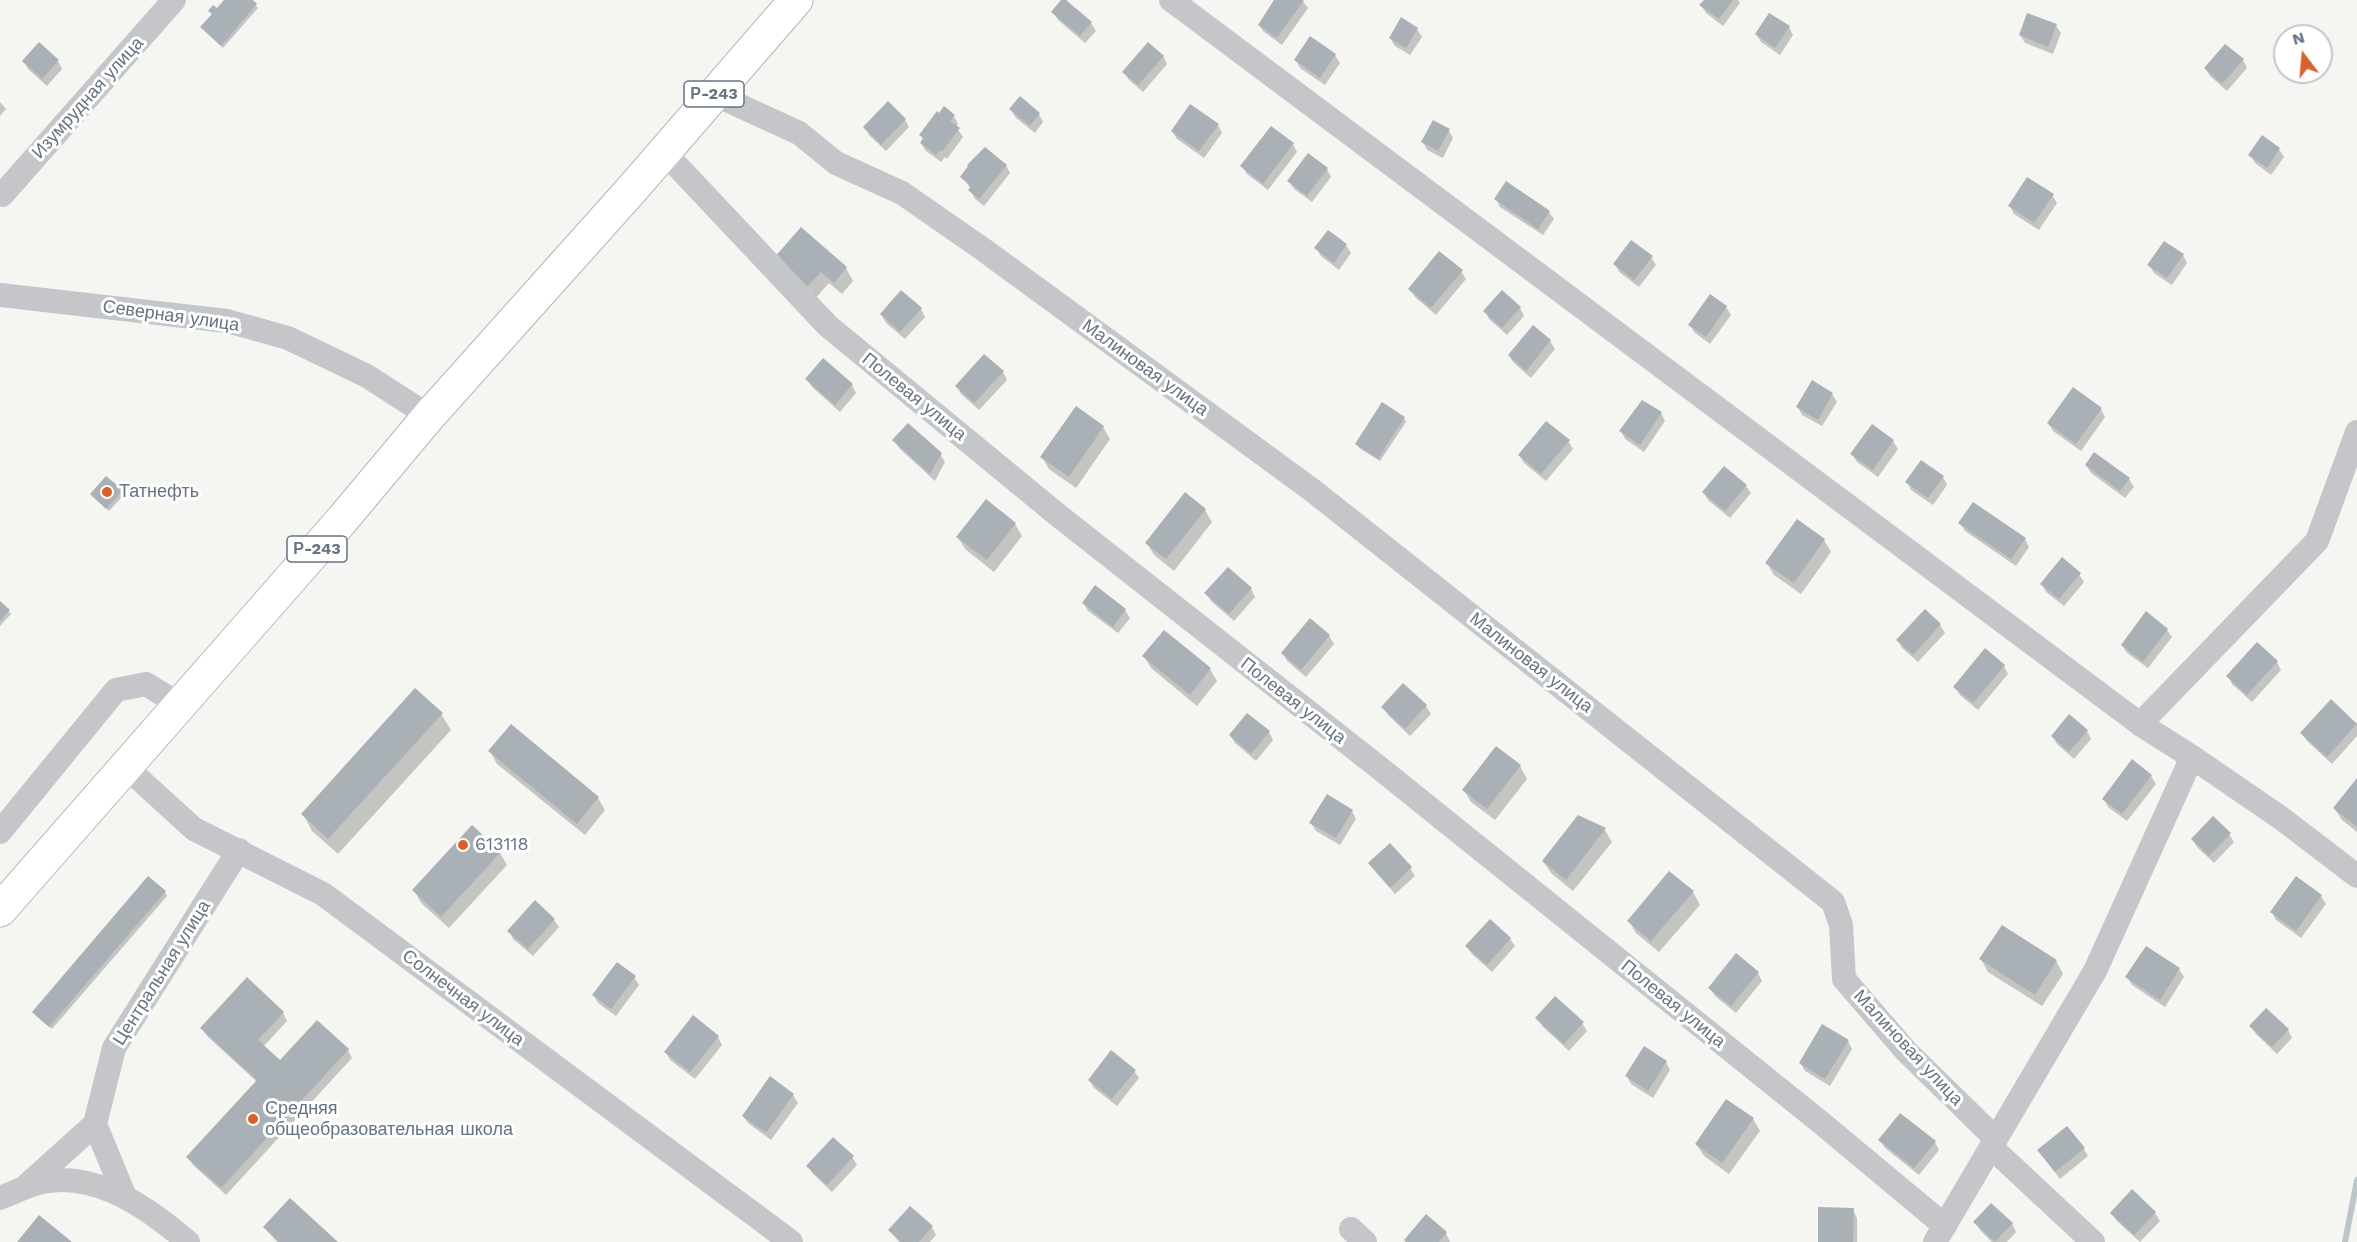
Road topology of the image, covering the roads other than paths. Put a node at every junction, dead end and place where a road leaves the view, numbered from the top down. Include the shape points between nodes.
1 (174, 0) edge
2 (796, 0) edge
3 (1171, 0) edge
4 (714, 94) junction
5 (664, 152) junction
6 (2, 195) dead end
7 (0, 295) edge
8 (429, 416) junction
9 (2357, 432) edge
10 (180, 705) junction
11 (2140, 724) junction
12 (2192, 757) junction
13 (127, 768) junction
14 (0, 832) edge
15 (239, 850) junction
16 (2357, 876) edge
17 (0, 910) edge
18 (95, 1124) junction
19 (1994, 1143) junction
20 (24, 1188) junction
21 (125, 1197) junction
22 (0, 1198) edge
23 (1940, 1234) edge
24 (188, 1242) edge
25 (791, 1242) edge
26 (2093, 1242) edge

1 - 6 street, Изумрудная улица
2 - 4 highway, Р-243
3 - 11 street
4 - 5 highway, Р-243
4 - 19 street, Малиновая улица via 799,133 836,163 902,192 984,250 1312,490 1833,902 1841,925 1844,979
5 - 8 highway, Р-243
5 - 23 street, Полевая улица via 828,326 1059,516 1810,1113
7 - 8 street, Северная улица via 227,321 288,338 367,376
8 - 10 highway, Р-243
9 - 11 street via 2317,541
10 - 13 highway, Р-243
10 - 14 street via 146,684 116,690
11 - 12 street
12 - 16 street via 2282,818
12 - 19 street via 2095,971
13 - 15 street, Солнечная улица via 194,829
13 - 17 highway, Р-243
15 - 18 street, Центральная улица via 114,1048
15 - 25 street, Солнечная улица via 323,894
18 - 20 street
18 - 21 street
19 - 23 street
19 - 26 street, Малиновая улица
20 - 21 street via 72,1180 105,1187
20 - 22 street
21 - 24 street via 163,1220

